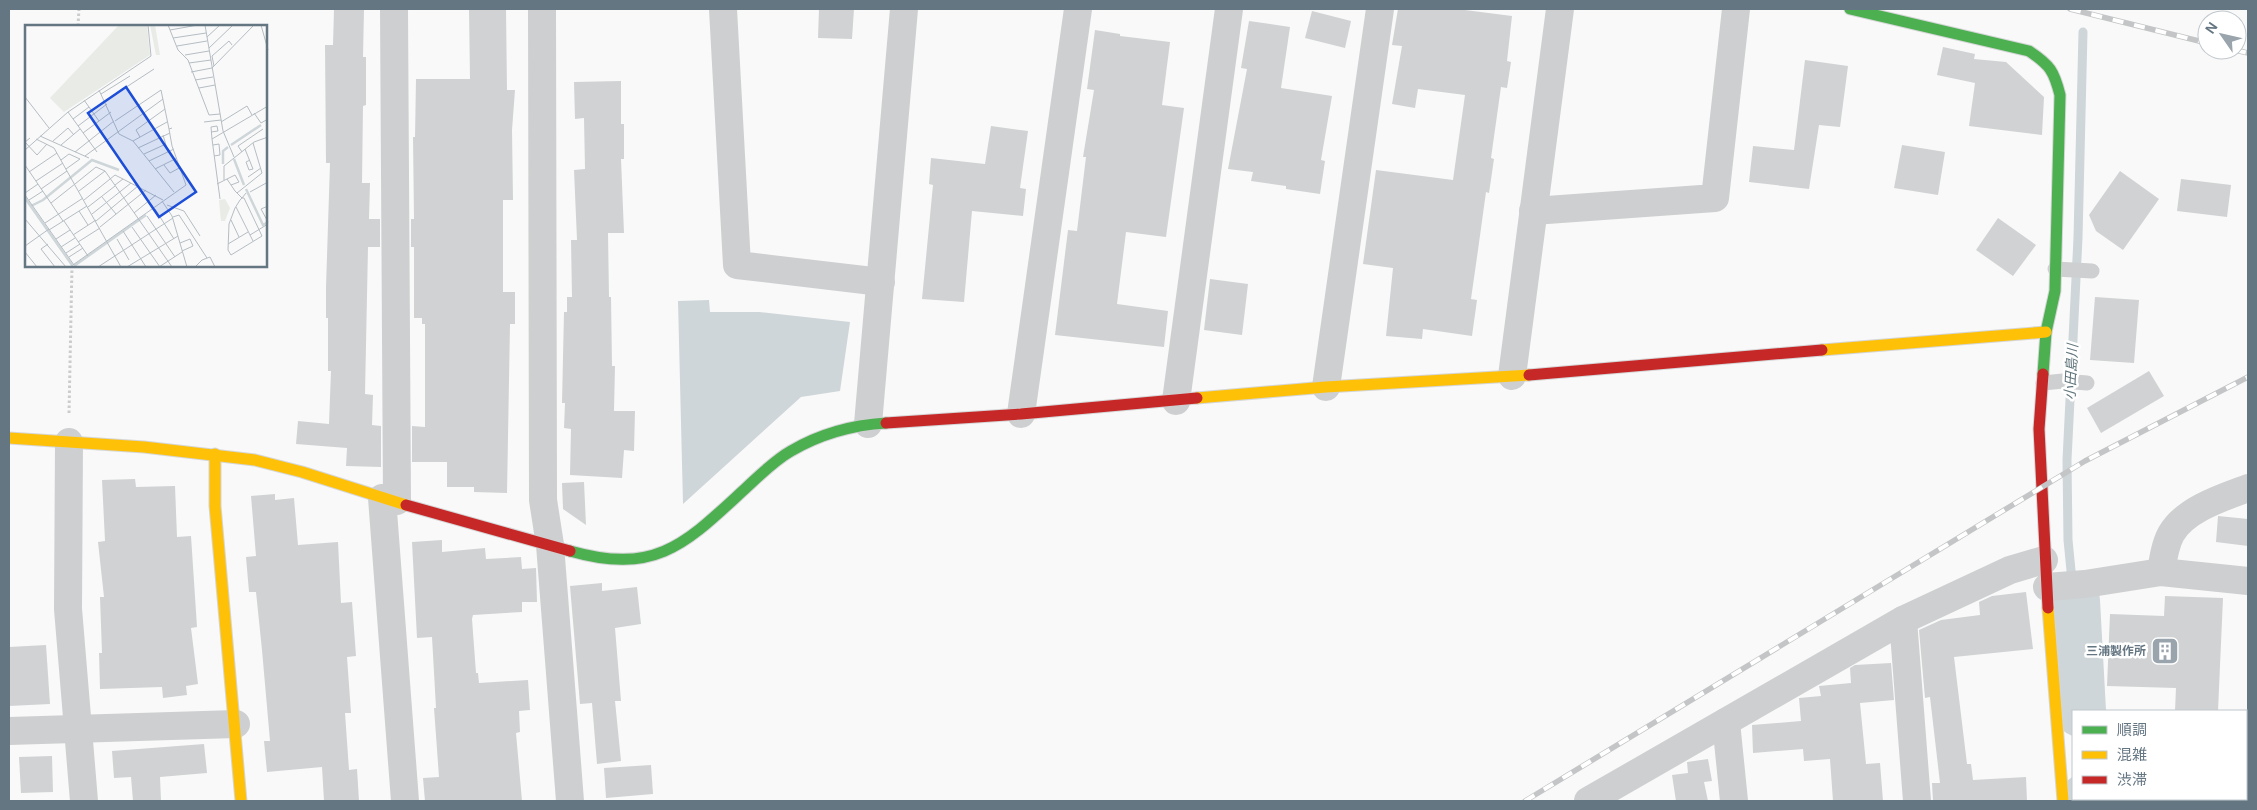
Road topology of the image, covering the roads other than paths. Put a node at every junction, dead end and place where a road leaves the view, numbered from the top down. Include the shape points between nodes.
1 (394, 9) edge
2 (542, 9) edge
3 (723, 9) edge
4 (904, 9) edge
5 (1078, 9) edge
6 (1228, 9) edge
7 (1378, 9) edge
8 (1560, 9) edge
9 (1736, 9) edge
10 (1850, 9) edge
11 (1533, 211) junction
12 (2060, 269) junction
13 (2092, 271) dead end
14 (881, 282) junction
15 (2046, 332) junction
16 (1512, 376) junction
17 (2043, 383) junction
18 (2088, 383) dead end
19 (1326, 387) junction
20 (1176, 401) junction
21 (1021, 414) junction
22 (868, 424) junction
23 (9, 438) edge
24 (69, 442) junction
25 (215, 454) junction
26 (2248, 488) edge
27 (390, 499) junction
28 (550, 545) junction
29 (2044, 560) junction
30 (2161, 572) junction
31 (2248, 581) edge
32 (2065, 586) junction
33 (1903, 620) junction
34 (1726, 722) junction
35 (236, 724) junction
36 (78, 729) junction
37 (9, 731) edge
38 (1593, 800) edge
39 (84, 801) edge
40 (241, 801) edge
41 (406, 801) edge
42 (570, 801) edge
43 (1734, 801) edge
44 (1917, 801) edge
45 (2063, 801) edge

1 - 27 street
2 - 28 street via 543,500
3 - 14 street via 737,265
4 - 14 street
5 - 21 street
6 - 20 street
7 - 19 street
8 - 11 street
9 - 11 street via 1715,198
10 - 12 street via 2029,51 2050,67 2060,95
11 - 16 street
12 - 13 lane
12 - 15 street
14 - 22 street
15 - 16 street
15 - 17 street
16 - 19 street
17 - 18 lane
17 - 29 street via 2039,429
19 - 20 street
20 - 21 street
21 - 22 street
22 - 28 street via 829,433 791,451 698,532 661,553 621,561 594,558
23 - 24 street
24 - 25 street
24 - 36 street via 68,609
25 - 27 street via 302,472
25 - 35 street via 215,506
26 - 30 street via 2218,499 2182,521 2171,533
27 - 28 street
27 - 41 street
28 - 42 street
29 - 32 street
29 - 33 street via 2010,570
30 - 31 street
30 - 32 street
32 - 45 street
33 - 34 street
33 - 44 street
34 - 38 street
34 - 43 street
35 - 36 street
35 - 40 street
36 - 37 street
36 - 39 street

